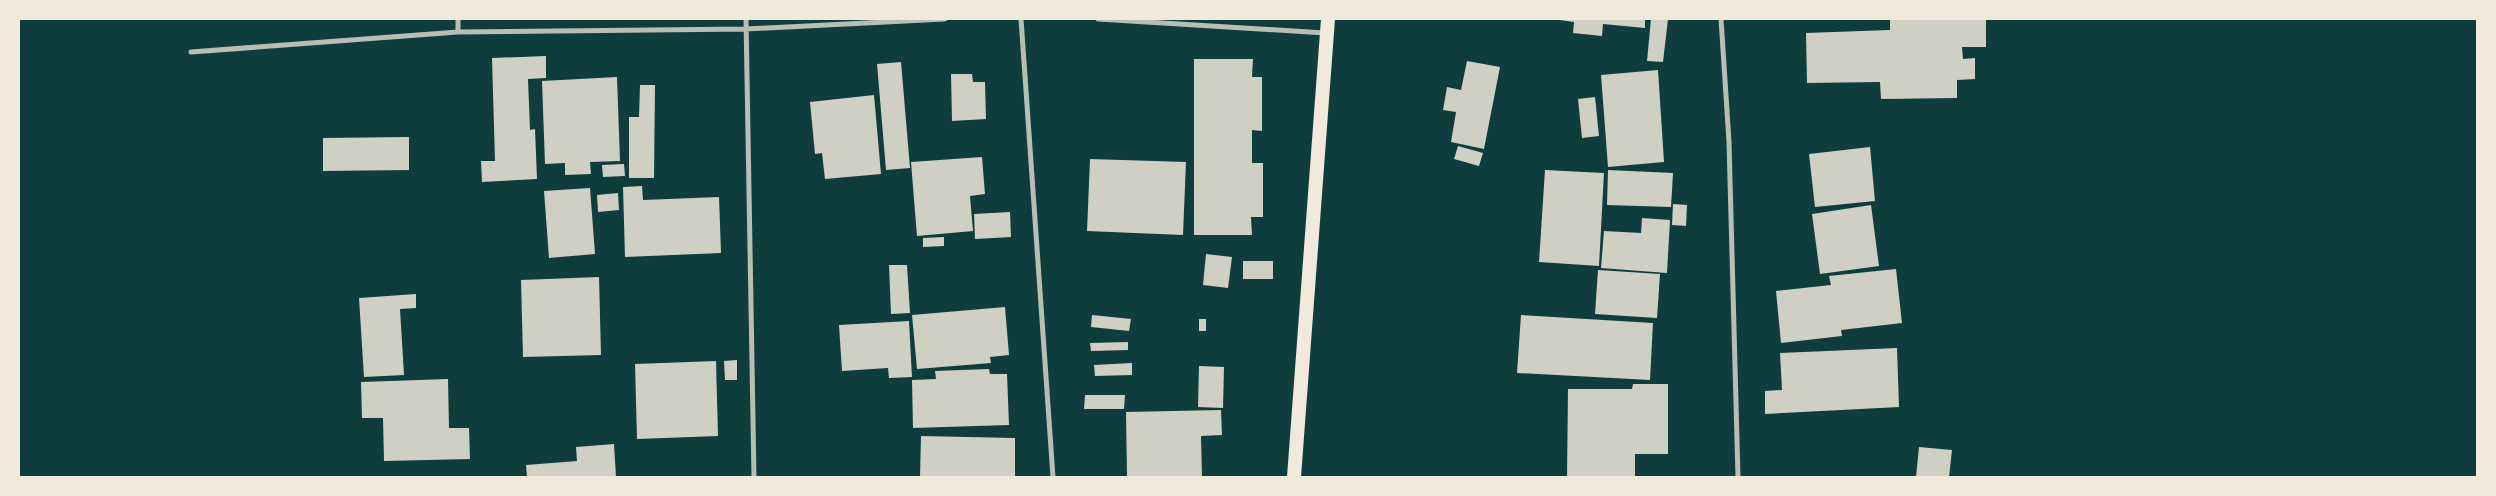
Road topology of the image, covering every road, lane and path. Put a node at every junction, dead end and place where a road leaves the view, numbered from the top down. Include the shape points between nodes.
1 (458, 19) edge
2 (746, 19) edge
3 (945, 19) edge
4 (1021, 19) edge
5 (1098, 19) edge
6 (1328, 19) edge
7 (1721, 19) edge
8 (746, 29) junction
9 (458, 32) junction
10 (1325, 33) junction
11 (191, 52) dead end
12 (754, 477) edge
13 (1053, 477) edge
14 (1294, 477) edge
15 (1738, 477) edge

1 - 9 street
2 - 8 street
3 - 8 street
4 - 13 street
5 - 10 street
6 - 10 highway
7 - 15 street via 1730,142
8 - 9 street
8 - 12 street
9 - 11 street
10 - 14 highway

